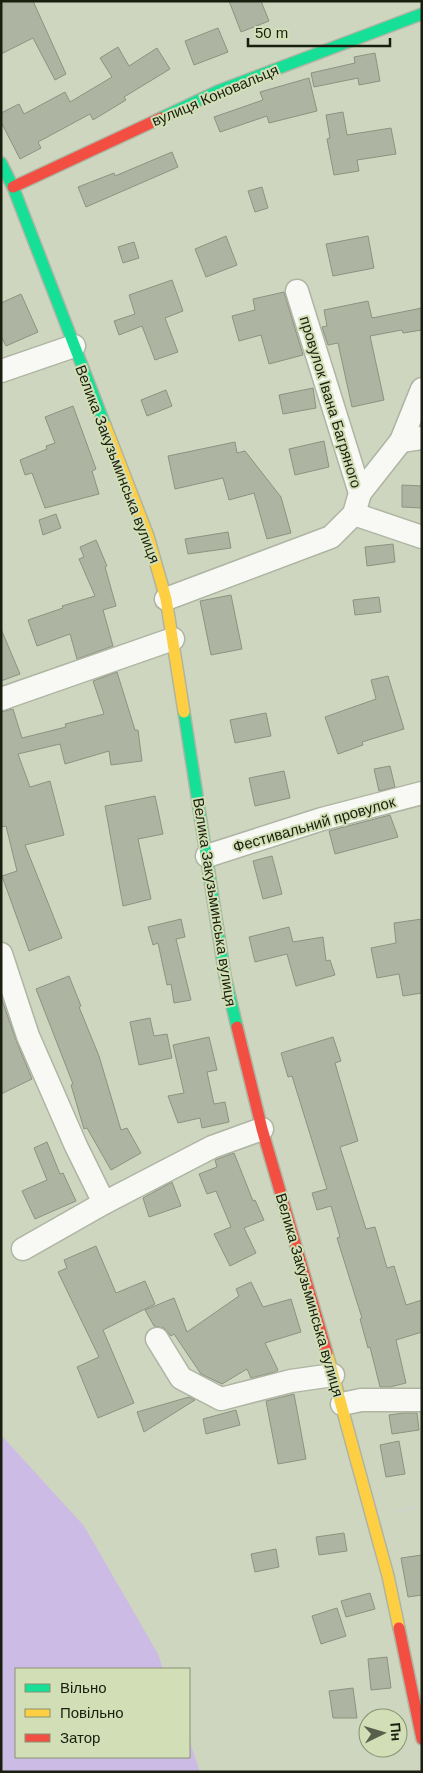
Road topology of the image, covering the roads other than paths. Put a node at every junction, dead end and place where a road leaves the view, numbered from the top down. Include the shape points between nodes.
1 (422, 14) edge
2 (1, 163) edge
3 (13, 187) junction
4 (297, 291) dead end
5 (74, 346) junction
6 (1, 371) edge
7 (422, 389) edge
8 (411, 440) edge
9 (360, 493) junction
10 (354, 514) junction
11 (422, 537) edge
12 (166, 599) junction
13 (173, 639) junction
14 (1, 698) edge
15 (422, 793) edge
16 (207, 856) junction
17 (1, 954) edge
18 (262, 1129) junction
19 (104, 1203) junction
20 (23, 1250) dead end
21 (157, 1339) dead end
22 (333, 1375) junction
23 (422, 1400) edge
24 (342, 1404) junction
25 (419, 1710) edge
26 (422, 1739) edge

1 - 3 street, вулиця Коновальця via 218,91
2 - 3 street, Велика Закузьминська вулиця
3 - 5 street, Велика Закузьминська вулиця
4 - 9 street, провулок Івана Багряного
5 - 6 street
5 - 12 street, Велика Закузьминська вулиця via 148,536
7 - 8 street
8 - 9 street
9 - 10 street, провулок Івана Багряного
10 - 11 street
10 - 12 street, провулок Івана Багряного via 331,537
12 - 13 street, Велика Закузьминська вулиця
13 - 14 street
13 - 16 street, Велика Закузьминська вулиця
15 - 16 street, Фестивальний провулок via 322,819
16 - 18 street, Велика Закузьминська вулиця via 225,976
17 - 19 street via 28,1036
18 - 19 street via 212,1147
18 - 22 street, Велика Закузьминська вулиця
19 - 20 street
21 - 22 street via 180,1378 221,1400 291,1381
22 - 24 street, Велика Закузьминська вулиця
23 - 24 street via 361,1400
24 - 25 street, Велика Закузьминська вулиця via 373,1516
25 - 26 street, Велика Закузьминська вулиця

